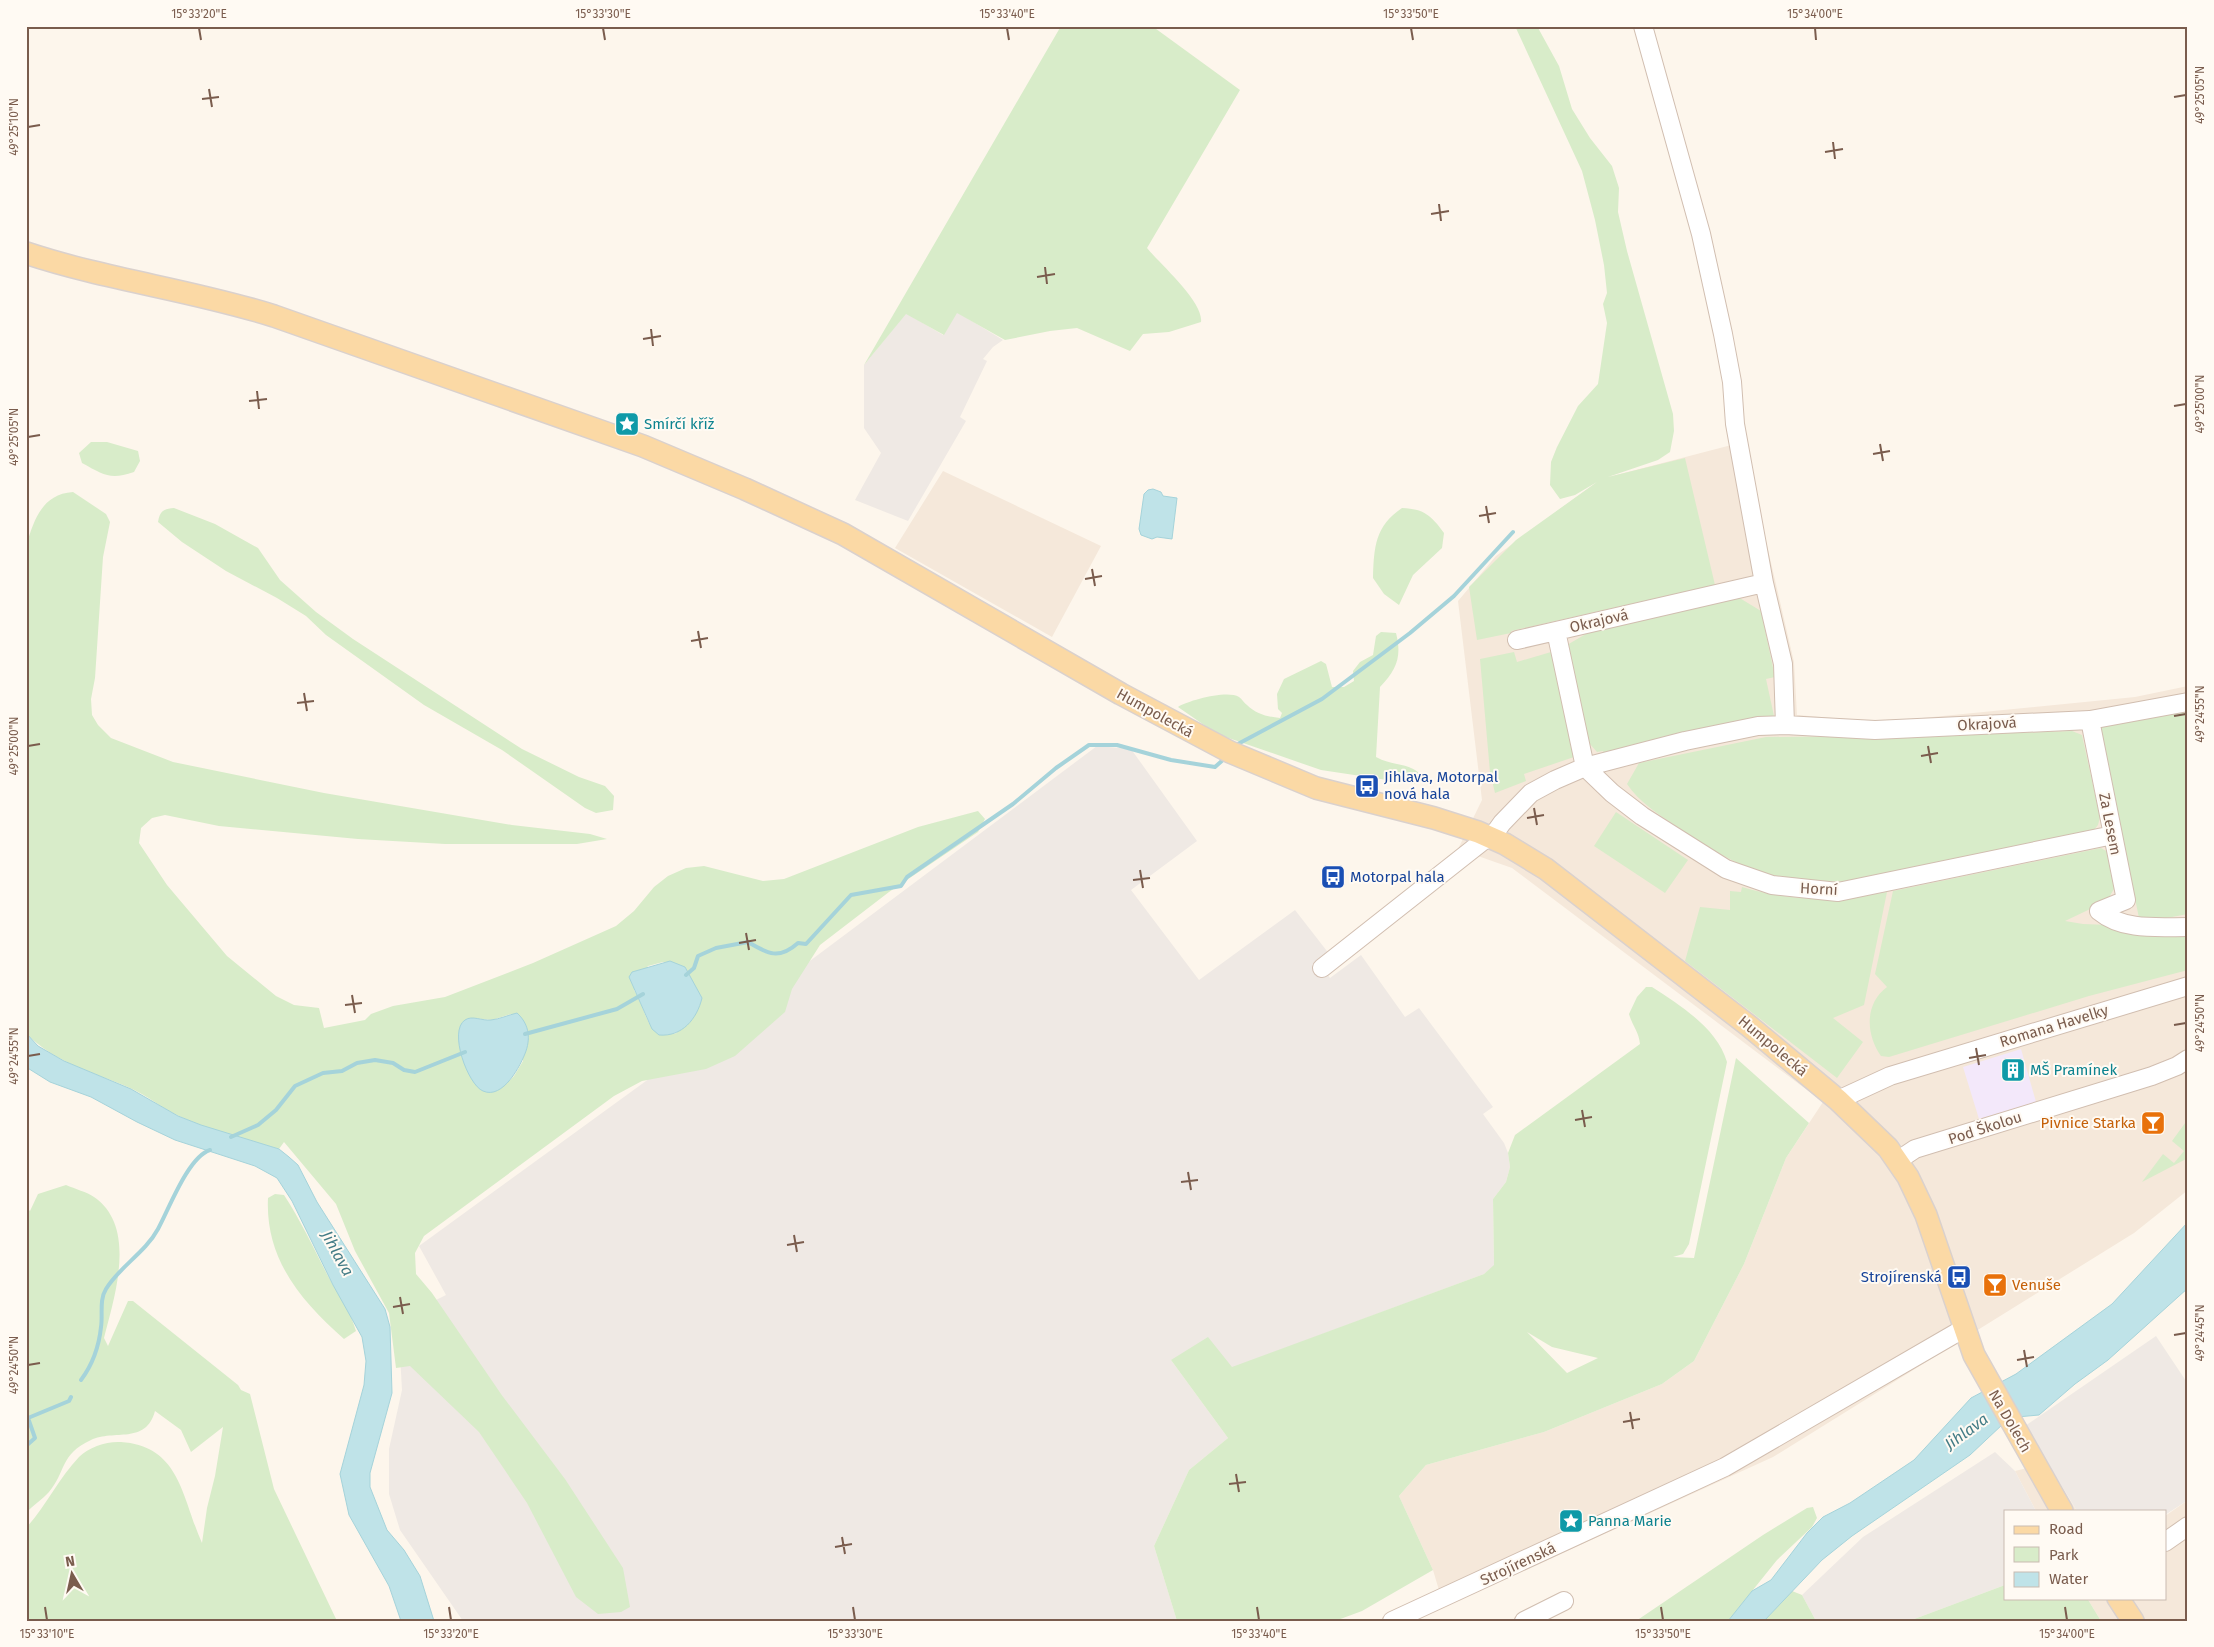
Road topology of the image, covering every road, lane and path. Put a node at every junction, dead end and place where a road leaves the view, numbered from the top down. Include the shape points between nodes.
1 (1643, 26) edge
2 (26, 253) edge
3 (1764, 583) junction
4 (1556, 631) junction
5 (1517, 640) dead end
6 (2188, 702) edge
7 (2090, 720) junction
8 (1785, 725) junction
9 (1585, 767) junction
10 (2113, 835) junction
11 (1492, 838) junction
12 (2188, 927) edge
13 (1322, 968) dead end
14 (2188, 986) edge
15 (2188, 1059) edge
16 (1838, 1100) junction
17 (1897, 1161) junction
18 (1963, 1329) junction
19 (2061, 1510) edge
20 (2188, 1526) edge
21 (2166, 1541) edge
22 (2119, 1600) edge
23 (1564, 1602) dead end
24 (1416, 1616) edge
25 (1392, 1621) edge
26 (1524, 1621) edge
27 (2132, 1621) edge

1 - 3 street via 1701,234 1723,334 1732,382 1735,424
2 - 11 main road, Humpolecká via 95,272 225,300 643,446 842,534 1121,694 1230,752 1316,788 1440,819
3 - 4 street, Okrajová
3 - 8 street via 1784,664
4 - 5 street, Okrajová
4 - 9 street, Okrajová
6 - 7 street, Okrajová
7 - 8 street, Okrajová via 1876,730
7 - 10 street, Za Lesem
8 - 9 street, Okrajová via 1758,726 1684,741
9 - 10 street, Horní via 1642,816 1726,870 1772,885 1838,892
9 - 11 street, Okrajová via 1531,793
10 - 12 street, Za Lesem via 2126,900 2099,911 2121,924
11 - 13 street via 1483,841
11 - 16 main road, Humpolecká via 1571,886
14 - 16 street, Romana Havelky via 1890,1076
15 - 17 street, Pod Školou via 2152,1076 1916,1149
16 - 17 main road, Humpolecká via 1878,1137
17 - 18 main road, Humpolecká via 1926,1215
18 - 19 main road, Na Dolech via 1981,1370
18 - 24 street, Strojírenská via 1725,1467
20 - 21 street
22 - 27 main road
23 - 26 street
24 - 25 street, Strojírenská

